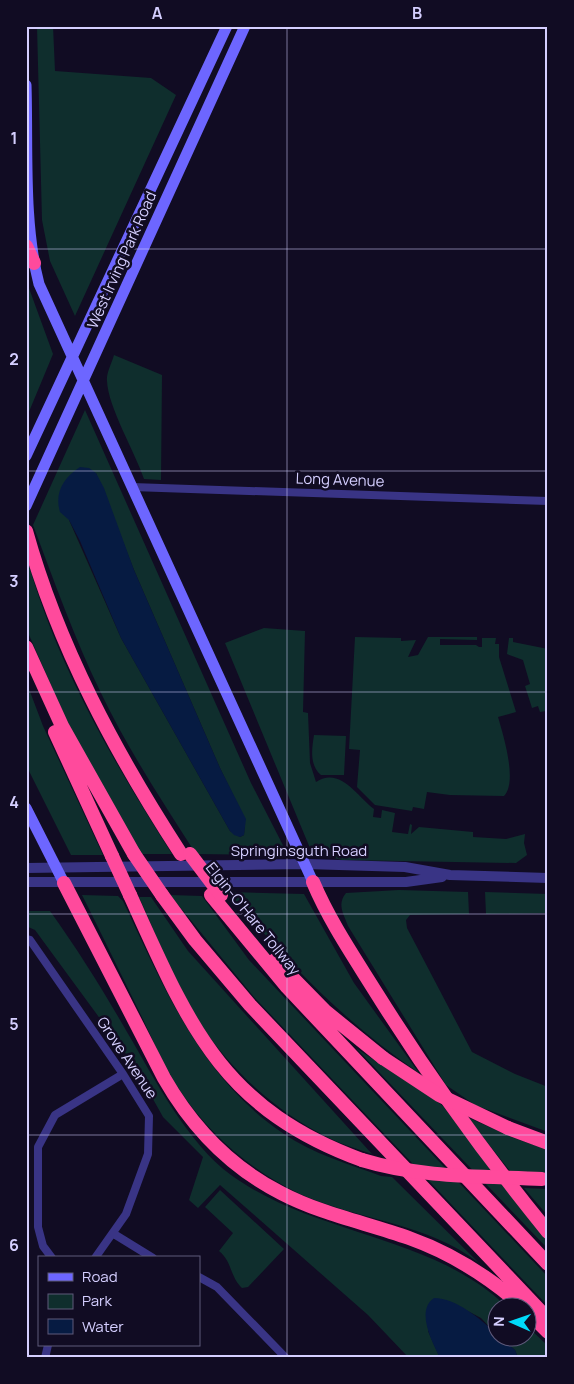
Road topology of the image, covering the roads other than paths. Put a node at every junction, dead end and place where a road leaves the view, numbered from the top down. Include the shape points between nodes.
1 (227, 26) edge
2 (245, 26) edge
3 (26, 85) edge
4 (26, 246) edge
5 (34, 263) junction
6 (72, 355) junction
7 (83, 382) junction
8 (26, 456) edge
9 (132, 487) junction
10 (548, 500) edge
11 (26, 506) edge
12 (27, 534) edge
13 (26, 647) edge
14 (37, 675) junction
15 (26, 808) edge
16 (306, 864) junction
17 (26, 868) edge
18 (57, 868) junction
19 (450, 875) junction
20 (548, 878) edge
21 (26, 882) edge
22 (313, 882) junction
23 (64, 883) junction
24 (216, 895) junction
25 (26, 939) edge
26 (124, 1074) junction
27 (548, 1142) edge
28 (545, 1179) edge
29 (548, 1232) edge
30 (114, 1234) junction
31 (50, 1256) edge
32 (97, 1256) edge
33 (149, 1256) edge
34 (548, 1264) edge
35 (200, 1278) edge
36 (509, 1296) edge
37 (548, 1319) edge
38 (536, 1321) edge
39 (548, 1332) edge
40 (280, 1351) junction
41 (273, 1358) edge
42 (286, 1358) edge

1 - 6 main road, West Irving Park Road
2 - 7 main road, West Irving Park Road
3 - 5 main road via 30,234
4 - 5 highway
5 - 6 main road via 52,316
6 - 7 main road
6 - 8 main road, West Irving Park Road
7 - 9 main road
7 - 11 main road, West Irving Park Road
9 - 10 street, Long Avenue
9 - 16 main road
12 - 24 highway, Elgin-O'Hare Tollway via 76,666 121,757 156,816
13 - 14 highway
14 - 28 highway, bridge via 43,704 172,988 209,1052 233,1080 259,1104 298,1131 362,1160 424,1173
14 - 37 highway, bridge via 88,776 134,854 208,956 255,1011
15 - 18 main road
16 - 18 street, Springinsguth Road
16 - 19 street, Springinsguth Road via 405,867
16 - 22 main road
17 - 18 street, Springinsguth Road
18 - 23 main road
19 - 20 street, Springinsguth Road
19 - 22 street, Springinsguth Road via 406,882
21 - 23 street, Springinsguth Road
22 - 23 street, Springinsguth Road
22 - 29 highway via 327,913 427,1072 471,1135
23 - 36 highway via 177,1101 218,1149 258,1180 294,1200 440,1251 484,1276
24 - 27 highway, bridge via 276,962 344,1029 439,1095 508,1128
24 - 34 highway, Elgin-O'Hare Tollway via 286,987
25 - 26 street, Grove Avenue via 30,940
26 - 30 street, Grove Avenue via 149,1116 148,1154 126,1214
26 - 31 street via 54,1115 38,1147 38,1226 43,1246
30 - 32 street, Grove Avenue
30 - 33 street
35 - 40 street via 217,1287
38 - 39 highway
40 - 41 street
40 - 42 street

